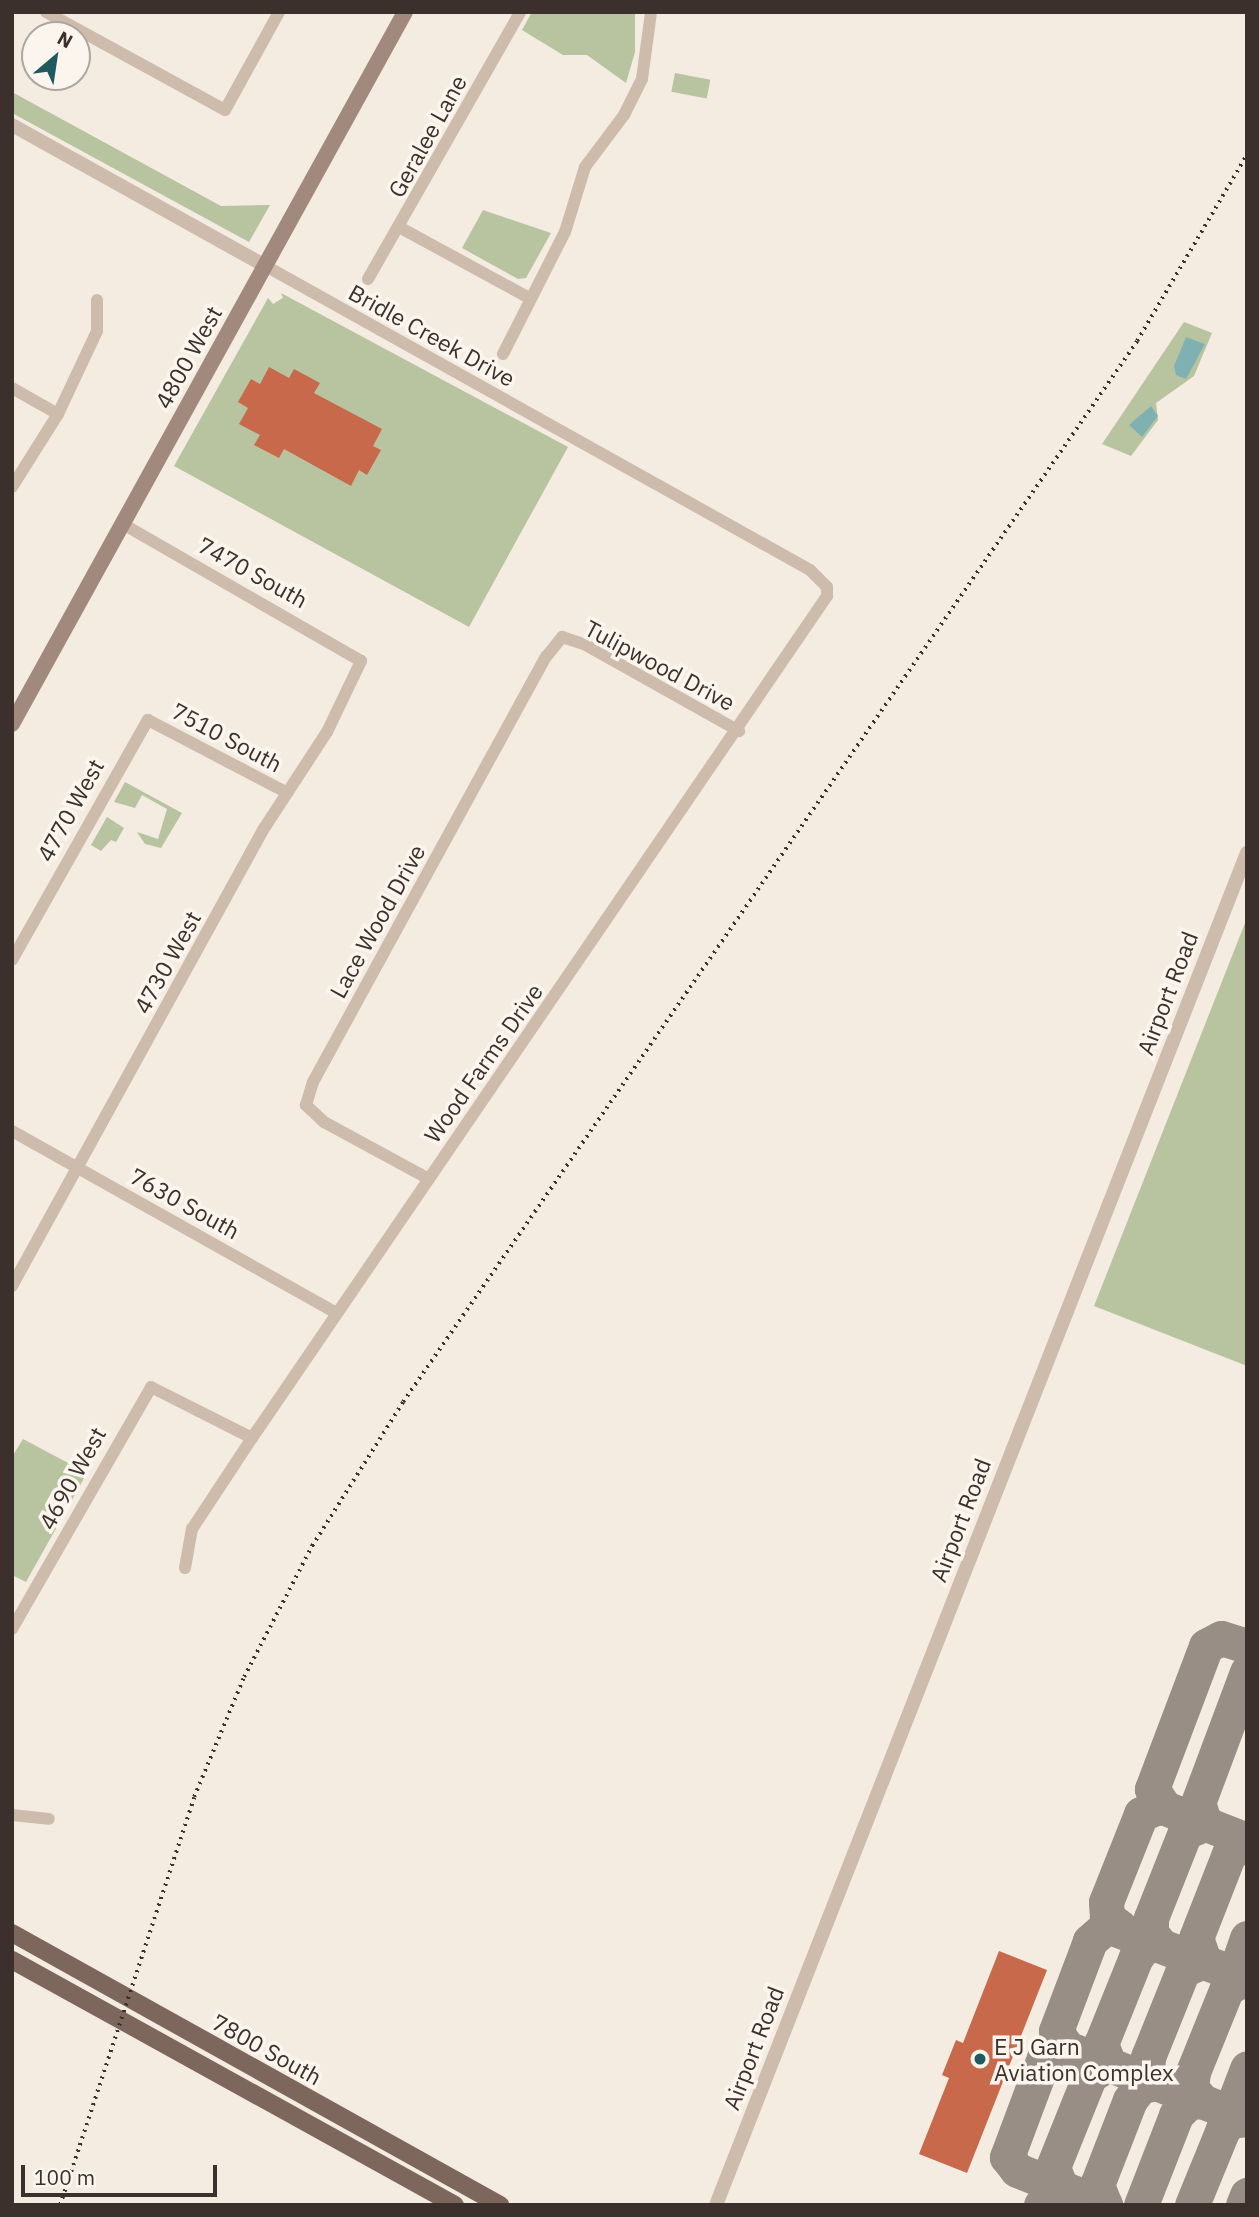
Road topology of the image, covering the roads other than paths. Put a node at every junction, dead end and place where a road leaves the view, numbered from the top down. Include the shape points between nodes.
1 (279, 12) edge
2 (405, 12) edge
3 (520, 12) edge
4 (650, 12) edge
5 (55, 14) edge
6 (12, 125) edge
7 (399, 227) junction
8 (264, 265) junction
9 (368, 279) dead end
10 (531, 299) junction
11 (97, 300) dead end
12 (503, 354) dead end
13 (12, 388) edge
14 (58, 414) junction
15 (12, 487) edge
16 (123, 524) junction
17 (827, 587) joint
18 (562, 637) joint
19 (361, 661) joint
20 (148, 720) joint
21 (12, 724) edge
22 (738, 731) junction
23 (286, 792) junction
24 (1247, 853) edge
25 (12, 960) edge
26 (12, 1131) edge
27 (78, 1167) junction
28 (429, 1179) junction
29 (12, 1286) edge
30 (336, 1313) junction
31 (252, 1438) junction
32 (185, 1568) dead end
33 (12, 1629) edge
34 (12, 1815) edge
35 (49, 1819) dead end
36 (12, 1933) edge
37 (12, 1959) edge
38 (455, 2205) edge
39 (500, 2205) edge
40 (716, 2205) edge

1 - 5 street via 225,110
2 - 8 main road, 4800 West
3 - 7 street, Geralee Lane
4 - 10 street via 642,79 624,115 585,167 565,232
6 - 8 street, Bridle Creek Drive
7 - 9 street, Geralee Lane
7 - 10 street
8 - 16 main road, 4800 West
8 - 17 street, Bridle Creek Drive via 810,570
10 - 12 street
11 - 14 street via 97,331
13 - 14 street
14 - 15 street
16 - 19 street, 7470 South
16 - 21 main road, 4800 West
17 - 22 street, Wood Farms Drive via 819,614
18 - 22 street, Tulipwood Drive via 584,644
18 - 28 street, Lace Wood Drive via 546,657 377,964 313,1082 306,1105 324,1122
19 - 23 street, 4730 West via 327,732
20 - 23 street, 7510 South
20 - 25 street, 4770 West
22 - 28 street, Wood Farms Drive
23 - 27 street, 4730 West
24 - 40 street, Airport Road
26 - 27 street, 7630 South
27 - 29 street, 4730 West
27 - 30 street, 7630 South
28 - 30 street, Wood Farms Drive
30 - 31 street, Wood Farms Drive
31 - 32 street, Wood Farms Drive via 192,1529
31 - 33 street, 4690 West via 151,1387
34 - 35 street
36 - 39 main road, 7800 South
37 - 38 main road, 7800 South

